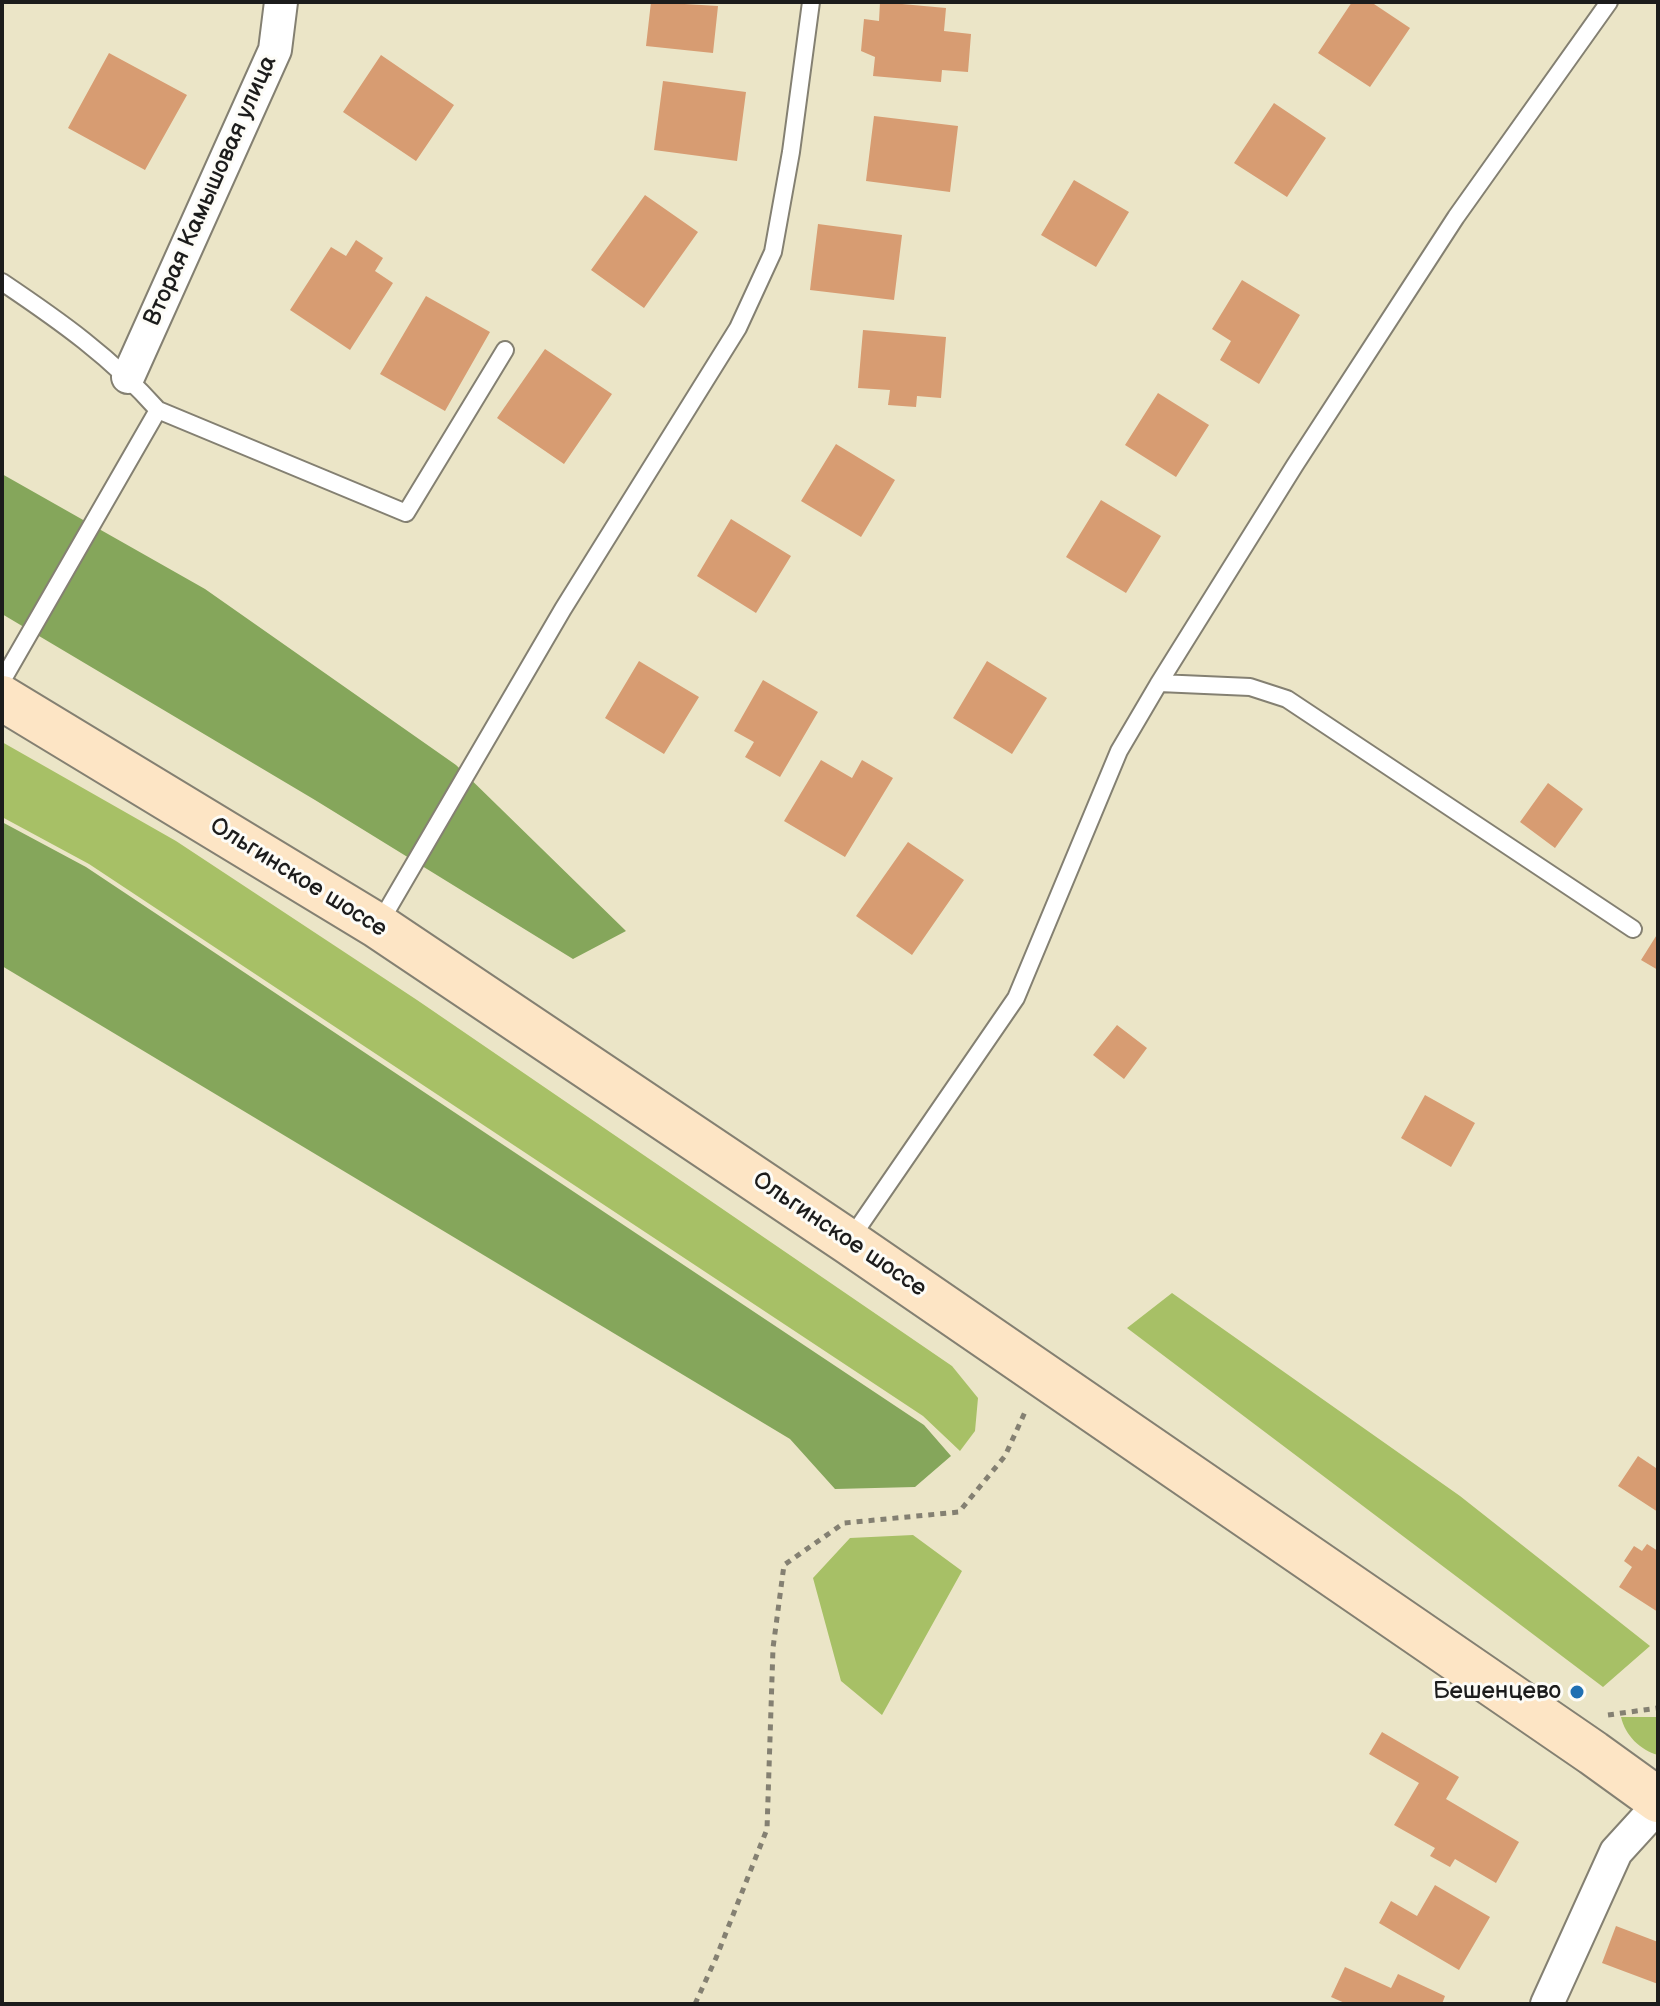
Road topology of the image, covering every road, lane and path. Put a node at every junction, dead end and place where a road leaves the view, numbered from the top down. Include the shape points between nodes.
1 (281, 2) edge
2 (811, 2) edge
3 (1609, 2) edge
4 (2, 282) edge
5 (505, 350) dead end
6 (128, 377) junction
7 (158, 410) junction
8 (2, 681) edge
9 (1159, 683) junction
10 (2, 698) edge
11 (378, 926) junction
12 (1633, 929) dead end
13 (849, 1242) junction
14 (1043, 1374) junction
15 (1658, 1800) edge
16 (1658, 1806) edge
17 (695, 2004) edge
18 (1547, 2004) edge

1 - 6 street, Вторая Камышовая улица via 275,50
2 - 11 lane via 773,252 744,316 563,609
3 - 9 lane via 1456,217
4 - 6 lane via 68,326
5 - 7 lane via 406,513
6 - 7 lane
7 - 8 lane
9 - 12 lane via 1250,687 1287,699
9 - 13 lane via 1119,751 1016,998
10 - 11 main road, Ольгинское шоссе
11 - 13 main road, Ольгинское шоссе
13 - 14 main road, Ольгинское шоссе
14 - 15 main road, Ольгинское шоссе
14 - 17 path via 1005,1456 959,1512 844,1523 784,1565 773,1648 767,1829
16 - 18 street via 1616,1852

